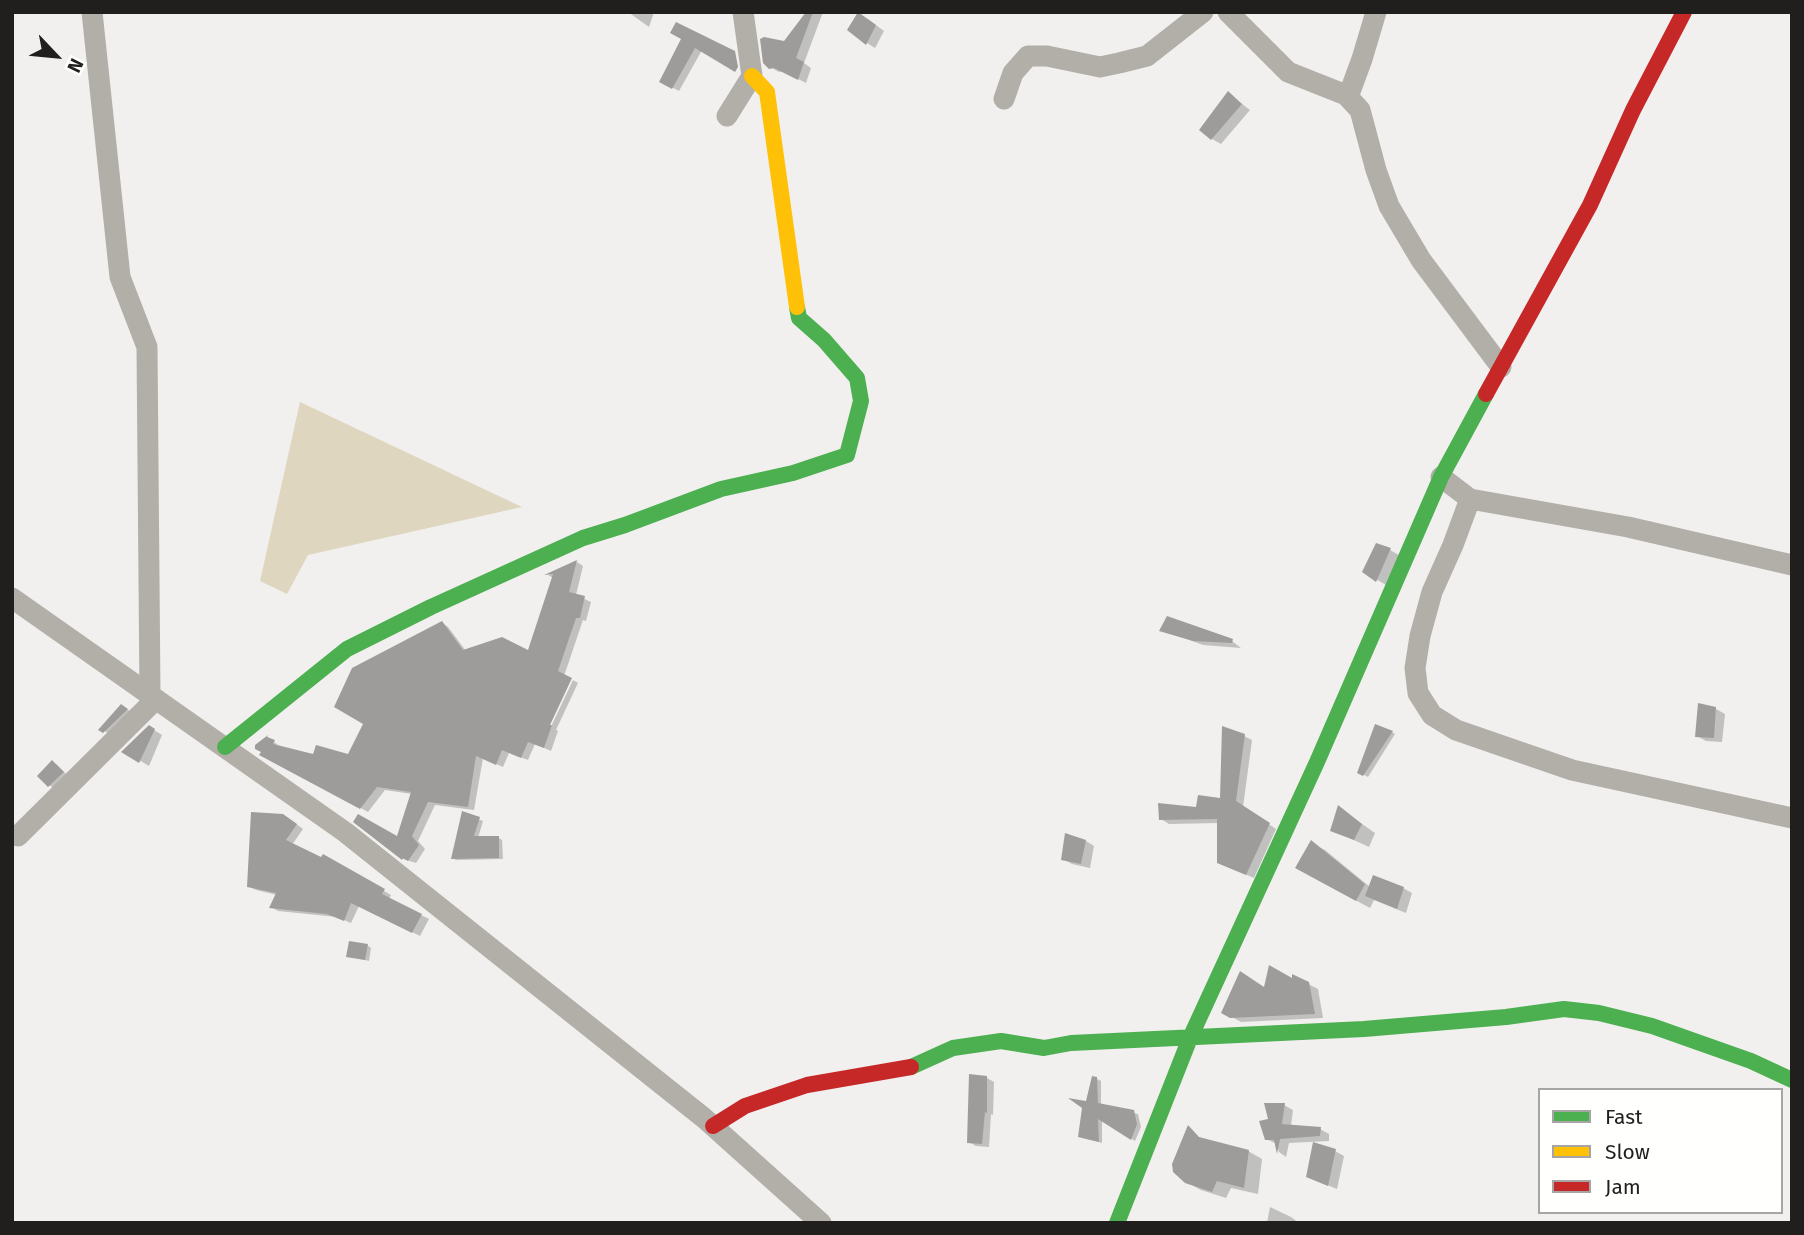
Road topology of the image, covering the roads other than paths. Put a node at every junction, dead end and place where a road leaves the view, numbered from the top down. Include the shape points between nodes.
1 (92, 12) edge
2 (743, 12) edge
3 (1203, 12) edge
4 (1228, 12) edge
5 (1376, 12) edge
6 (1684, 12) edge
7 (752, 76) junction
8 (1348, 97) junction
9 (1004, 99) dead end
10 (727, 116) dead end
11 (1502, 367) junction
12 (1441, 477) junction
13 (1470, 499) junction
14 (1792, 565) edge
15 (12, 598) edge
16 (153, 697) junction
17 (225, 747) junction
18 (1792, 818) edge
19 (18, 836) dead end
20 (1190, 1038) junction
21 (1792, 1080) edge
22 (713, 1126) junction
23 (821, 1223) edge
24 (1117, 1223) edge

1 - 16 street via 120,277 147,347
2 - 7 street
3 - 9 street via 1147,56 1100,67 1028,56 1013,74
4 - 8 street via 1288,72
5 - 8 street
6 - 11 street via 1590,205
7 - 10 street
7 - 17 street via 767,92 799,318 857,378 861,401 847,455 793,473 721,488 583,538 432,607 347,649
8 - 11 street via 1363,116 1389,206 1421,260
11 - 12 street
12 - 13 street
12 - 20 street
13 - 14 street via 1628,527
13 - 18 street via 1432,592 1420,636 1415,668 1418,693 1432,715 1456,730 1572,769
15 - 16 street
16 - 17 street
16 - 19 street
17 - 22 street via 345,832
20 - 21 street via 1364,1029 1564,1009 1651,1026 1751,1060
20 - 22 street via 1044,1048 1001,1041 953,1048 908,1068 837,1079 769,1097
20 - 24 street
22 - 23 street

